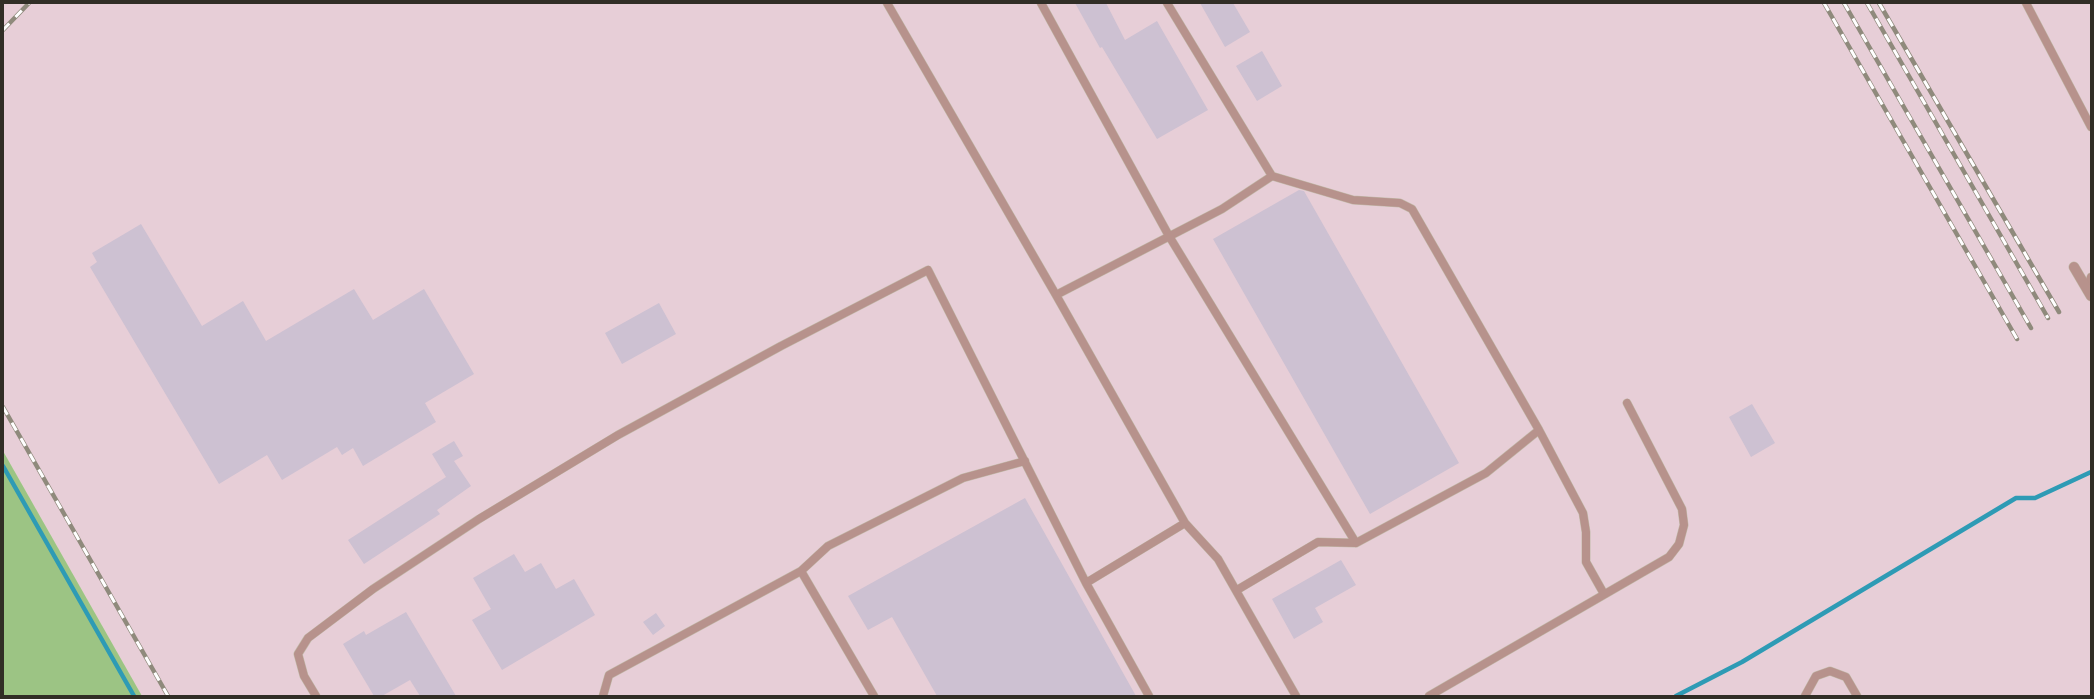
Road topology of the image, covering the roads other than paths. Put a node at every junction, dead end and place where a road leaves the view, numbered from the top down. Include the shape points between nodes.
1 (887, 3) edge
2 (1041, 3) edge
3 (1167, 3) edge
4 (2026, 3) edge
5 (2091, 127) edge
6 (1272, 176) junction
7 (1169, 236) junction
8 (2074, 267) dead end
9 (2091, 277) edge
10 (2089, 293) edge
11 (1056, 295) junction
12 (1627, 403) dead end
13 (1539, 430) junction
14 (1025, 461) junction
15 (1184, 523) junction
16 (1356, 543) junction
17 (801, 571) junction
18 (1086, 583) junction
19 (1237, 590) junction
20 (1604, 594) junction
21 (316, 696) edge
22 (603, 696) edge
23 (874, 696) edge
24 (1149, 696) edge
25 (1296, 696) edge
26 (1429, 696) edge
27 (1805, 696) edge
28 (1857, 696) edge

1 - 11 lane
2 - 7 lane
3 - 6 lane
4 - 5 lane
6 - 7 lane via 1222,209
6 - 13 lane via 1353,200 1400,203 1412,208
7 - 11 lane
7 - 16 lane
8 - 10 street
9 - 10 lane
11 - 15 lane
12 - 20 lane via 1682,509 1684,525 1679,544 1669,557
13 - 16 lane via 1486,473
13 - 20 lane via 1582,513 1586,532 1586,562
14 - 17 lane via 963,478 828,546
14 - 18 lane
14 - 21 lane via 928,270 618,435 479,519 373,589 308,638 298,654 304,676
15 - 18 lane
15 - 19 lane via 1218,559
16 - 19 lane via 1318,542
17 - 22 lane via 609,675
17 - 23 lane
18 - 24 lane
19 - 25 lane
20 - 26 lane
27 - 28 lane via 1816,676 1830,671 1846,677

